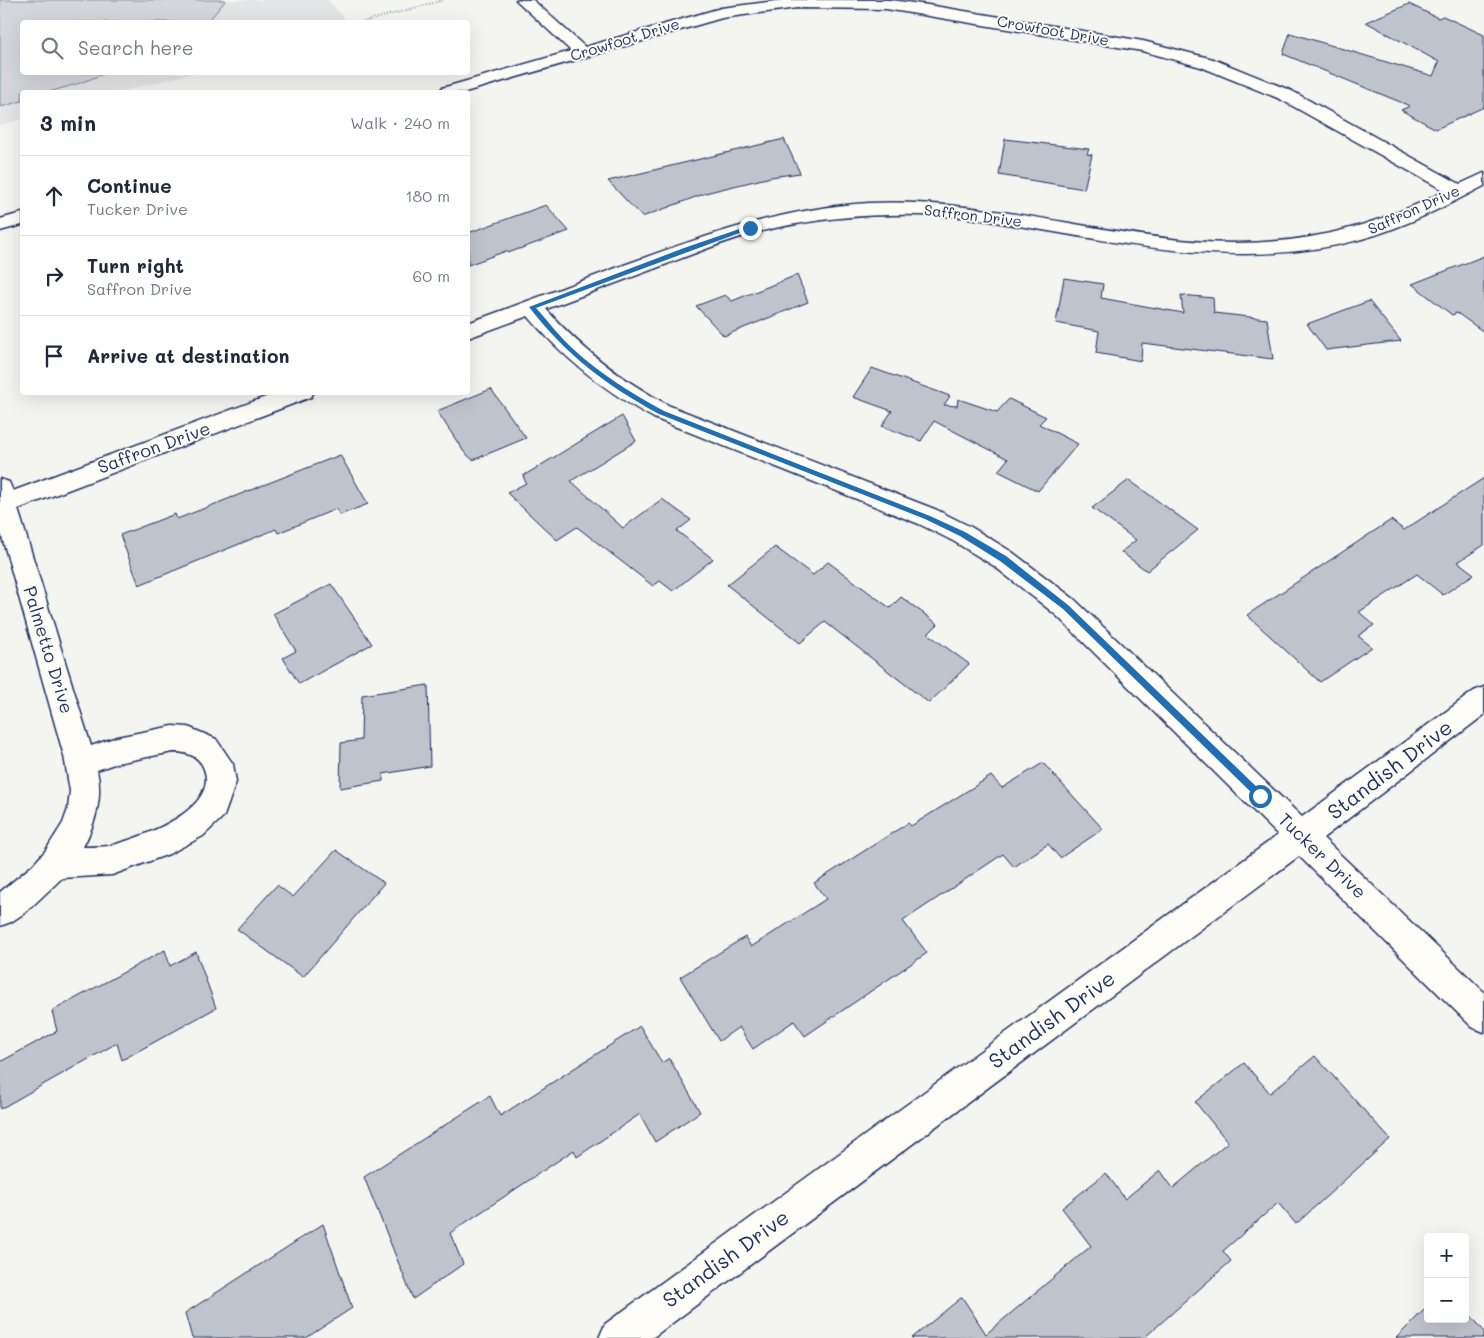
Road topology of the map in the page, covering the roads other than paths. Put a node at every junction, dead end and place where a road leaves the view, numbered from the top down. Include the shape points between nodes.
1 (524, 0) edge
2 (582, 53) junction
3 (455, 90) edge
4 (1484, 179) edge
5 (1459, 191) junction
6 (20, 220) edge
7 (0, 225) edge
8 (532, 307) junction
9 (470, 330) edge
10 (294, 395) edge
11 (2, 496) edge
12 (1484, 699) edge
13 (81, 762) junction
14 (1301, 836) junction
15 (52, 864) junction
16 (0, 911) edge
17 (1484, 1014) edge
18 (619, 1338) edge

1 - 2 street
2 - 3 street, Crowfoot Drive
2 - 5 street, Crowfoot Drive via 696,19 767,6 856,2 928,10 1143,46 1232,72 1308,107
4 - 5 street, Saffron Drive
5 - 8 street, Saffron Drive via 1382,227 1319,243 1269,248 1180,246 942,210 888,208 816,214 714,239
6 - 7 street
8 - 9 street, Saffron Drive
8 - 14 street, Tucker Drive via 581,360 609,382 662,412 920,514 1003,558 1066,607
10 - 11 street, Saffron Drive
11 - 13 street, Palmetto Drive
12 - 14 street, Standish Drive
13 - 15 street, Palmetto Drive via 85,791 82,814 66,847
13 - 15 street via 151,743 188,740 206,748 218,764 221,782 213,806 192,826 169,840 112,860
14 - 17 street, Tucker Drive
14 - 18 street, Standish Drive
15 - 16 street, Palmetto Drive via 34,886

